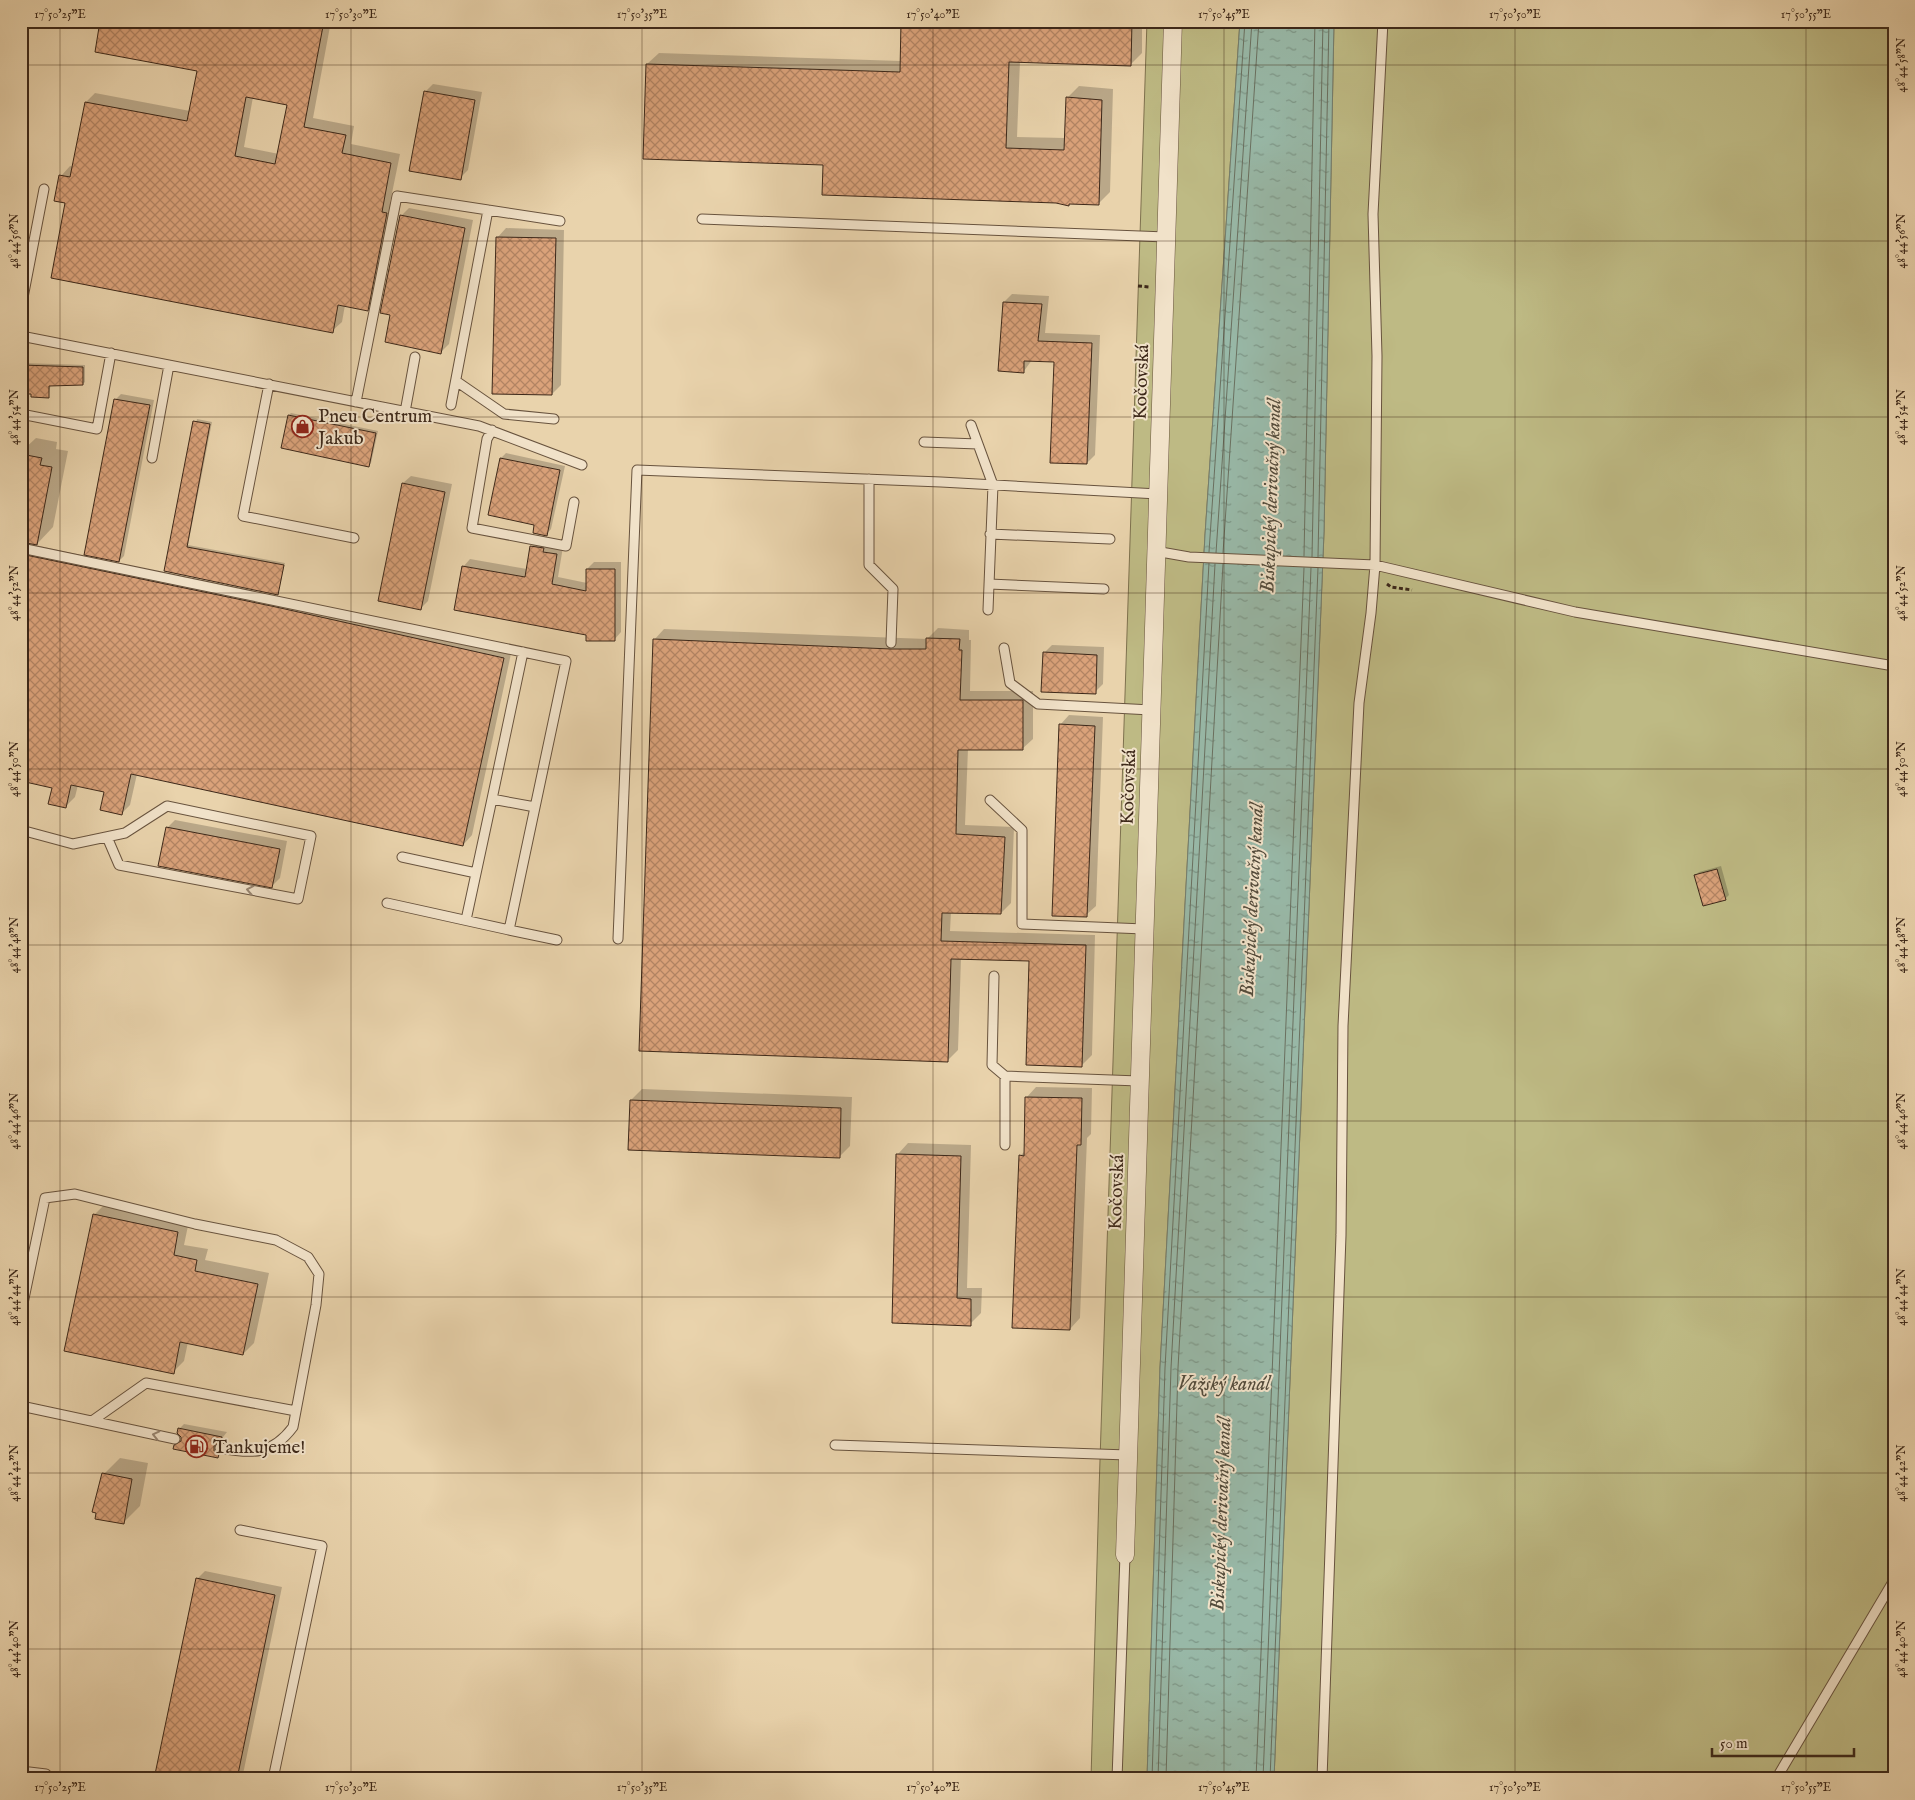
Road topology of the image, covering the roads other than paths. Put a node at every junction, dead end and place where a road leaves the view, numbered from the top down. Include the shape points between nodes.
1 (1173, 21) edge
2 (1383, 21) edge
3 (44, 188) dead end
4 (488, 210) junction
5 (702, 219) dead end
6 (560, 221) dead end
7 (1166, 237) junction
8 (21, 308) edge
9 (21, 336) edge
10 (111, 353) junction
11 (415, 357) dead end
12 (169, 365) junction
13 (456, 382) junction
14 (269, 384) junction
15 (356, 402) junction
16 (451, 405) dead end
17 (405, 412) junction
18 (21, 414) edge
19 (554, 419) dead end
20 (971, 425) dead end
21 (492, 430) junction
22 (924, 442) dead end
23 (978, 444) junction
24 (152, 458) dead end
25 (582, 465) dead end
26 (869, 479) junction
27 (992, 485) junction
28 (1158, 494) junction
29 (574, 502) dead end
30 (990, 534) junction
31 (354, 538) dead end
32 (1110, 539) dead end
33 (21, 548) edge
34 (1155, 551) junction
35 (1375, 565) junction
36 (988, 584) junction
37 (1104, 589) dead end
38 (988, 610) dead end
39 (891, 643) dead end
40 (1004, 648) dead end
41 (524, 652) junction
42 (1894, 666) edge
43 (1151, 710) junction
44 (492, 799) junction
45 (990, 800) dead end
46 (535, 807) junction
47 (21, 830) edge
48 (106, 837) junction
49 (402, 857) dead end
50 (476, 872) junction
51 (388, 903) dead end
52 (466, 920) junction
53 (1144, 929) junction
54 (509, 930) junction
55 (618, 939) dead end
56 (557, 940) dead end
57 (994, 976) dead end
58 (1005, 1076) junction
59 (1139, 1081) junction
60 (1005, 1145) dead end
61 (21, 1313) edge
62 (21, 1406) edge
63 (296, 1411) junction
64 (92, 1421) junction
65 (175, 1439) dead end
66 (835, 1445) dead end
67 (220, 1448) dead end
68 (1128, 1455) junction
69 (240, 1530) dead end
70 (1124, 1555) joint
71 (1894, 1580) edge
72 (21, 1771) edge
73 (45, 1779) edge
74 (273, 1779) edge
75 (1117, 1779) edge
76 (1322, 1779) edge
77 (1776, 1779) edge

1 - 7 street, Kočovská
2 - 35 lane via 1373,214 1377,356
3 - 8 lane
4 - 6 lane
4 - 13 lane
4 - 15 lane via 397,196
5 - 7 lane
7 - 28 street, Kočovská
9 - 10 lane
10 - 12 lane
10 - 18 lane via 97,429
11 - 17 lane
12 - 14 lane
12 - 24 lane
13 - 16 lane
13 - 19 lane via 504,414
14 - 15 lane
14 - 31 lane via 243,516
15 - 17 lane
17 - 21 lane
20 - 23 lane
21 - 25 lane
21 - 29 lane via 487,440 472,528 566,546
22 - 23 lane
23 - 27 lane
26 - 27 lane
26 - 39 lane via 869,565 893,589
26 - 55 lane via 637,470
27 - 28 lane
27 - 30 lane
28 - 34 street, Kočovská
30 - 32 lane
30 - 36 lane
33 - 41 lane
34 - 35 lane via 1189,557
34 - 43 street, Kočovská
35 - 42 lane via 1575,612
35 - 76 lane via 1359,703 1344,1026 1341,1235
36 - 37 lane
36 - 38 lane
40 - 43 lane via 1010,683 1038,704
41 - 44 lane
41 - 46 lane via 566,661
43 - 53 street, Kočovská
44 - 46 lane
44 - 50 lane
45 - 53 lane via 1022,830 1022,924
46 - 54 lane
47 - 48 lane via 73,844
48 -> 48 lane via 124,833 167,806 311,836 298,899 119,865
49 - 50 lane
50 - 52 lane
51 - 52 lane
52 - 54 lane
53 - 59 street, Kočovská
54 - 56 lane
57 - 58 lane via 992,1065
58 - 59 lane
58 - 60 lane
59 - 68 street, Kočovská
61 - 63 lane via 45,1198 75,1194 276,1240 308,1257 318,1274 316,1305
62 - 64 lane
63 - 64 lane via 146,1383
63 - 67 lane via 293,1427 271,1448 253,1452
65 -> 64 lane
66 - 68 lane
68 - 70 street, Kočovská
69 - 74 lane via 322,1546
70 - 75 lane
71 - 77 lane
72 - 73 lane via 46,1774

